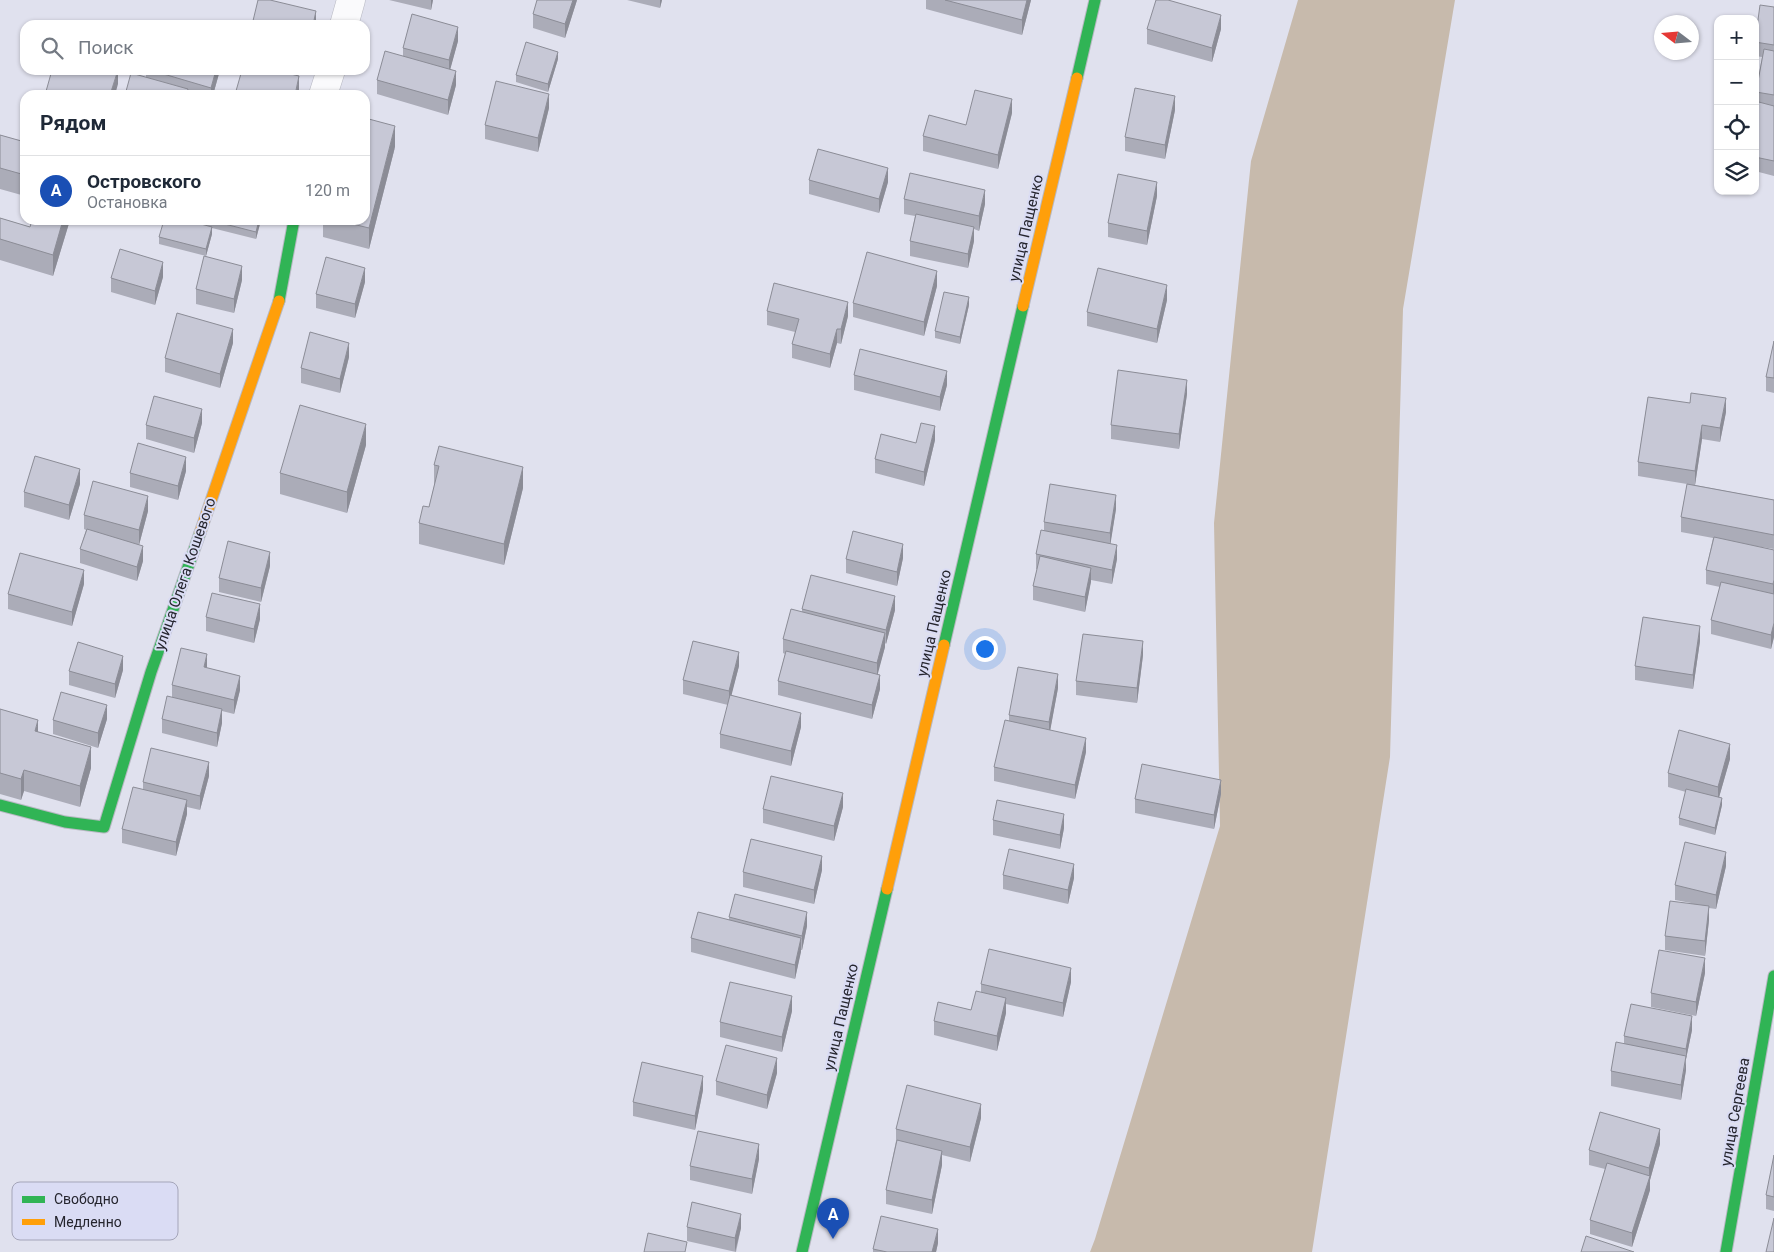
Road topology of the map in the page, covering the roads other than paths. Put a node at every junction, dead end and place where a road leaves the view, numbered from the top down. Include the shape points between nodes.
1 (351, 0) edge
2 (1095, 0) edge
3 (345, 20) edge
4 (329, 75) edge
5 (324, 90) edge
6 (293, 225) edge
7 (0, 805) edge
8 (1774, 976) edge
9 (802, 1252) edge
10 (1726, 1252) edge

1 - 3 street
2 - 9 street, улица Пащенко
4 - 5 street
6 - 7 street, улица Олега Кошевого via 278,308 151,672 104,827 65,822
8 - 10 street, улица Сергеева

